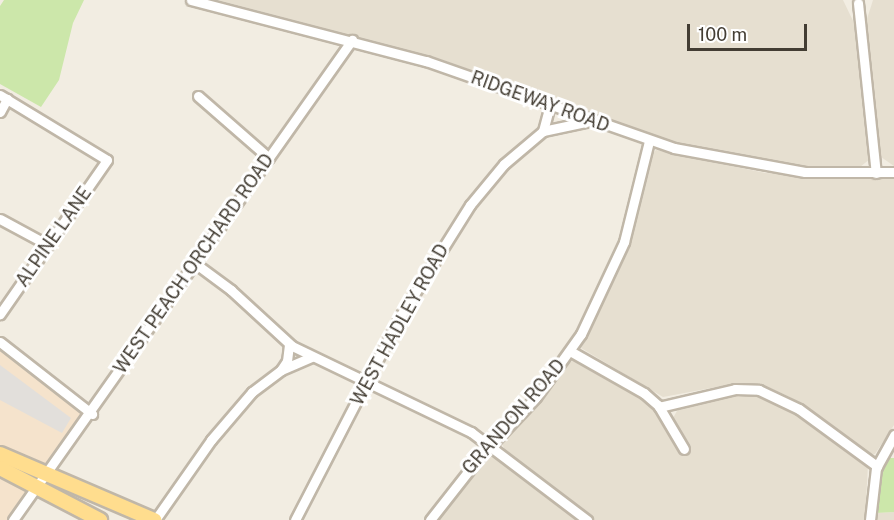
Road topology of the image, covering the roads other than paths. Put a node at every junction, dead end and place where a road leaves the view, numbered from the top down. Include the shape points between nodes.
1 (191, 0) edge
2 (858, 3) dead end
3 (352, 40) junction
4 (198, 96) dead end
5 (4, 97) edge
6 (550, 105) junction
7 (0, 112) edge
8 (592, 121) junction
9 (543, 131) junction
10 (649, 141) junction
11 (269, 159) junction
12 (894, 172) edge
13 (876, 173) junction
14 (0, 219) edge
15 (48, 245) junction
16 (195, 264) junction
17 (0, 314) edge
18 (0, 342) edge
19 (289, 344) junction
20 (570, 351) junction
21 (312, 357) junction
22 (280, 370) junction
23 (367, 381) junction
24 (659, 407) junction
25 (92, 414) junction
26 (894, 435) edge
27 (491, 445) junction
28 (684, 448) dead end
29 (0, 454) edge
30 (877, 466) junction
31 (0, 468) edge
32 (47, 474) junction
33 (33, 492) junction
34 (13, 520) edge
35 (100, 520) edge
36 (154, 520) edge
37 (295, 520) edge
38 (430, 520) edge
39 (587, 520) edge
40 (870, 520) edge

1 - 3 street, RIDGEWAY ROAD
2 - 13 street
3 - 6 street, RIDGEWAY ROAD via 433,63
3 - 11 street, WEST PEACH ORCHARD ROAD
4 - 11 street
5 - 7 street
5 - 15 street, ALPINE LANE via 106,160
6 - 8 street, RIDGEWAY ROAD
6 - 9 street
8 - 9 street, WEST HADLEY ROAD
8 - 10 street, RIDGEWAY ROAD
9 - 23 street, WEST HADLEY ROAD via 504,164 453,228
10 - 13 street, RIDGEWAY ROAD via 771,168
10 - 20 street, GRANDON ROAD via 619,255 596,309
11 - 16 street, WEST PEACH ORCHARD ROAD
12 - 13 street, RIDGEWAY ROAD
14 - 15 street
15 - 17 street, ALPINE LANE
16 - 19 street via 231,290
16 - 25 street, WEST PEACH ORCHARD ROAD
18 - 25 street
19 - 21 street
19 - 22 street via 287,361
20 - 24 street via 626,380
20 - 27 street, GRANDON ROAD via 536,397
21 - 22 street
21 - 23 street
22 - 36 street via 225,422
23 - 27 street via 447,418
23 - 37 street, WEST HADLEY ROAD
24 - 28 street
24 - 30 street via 735,389 759,390 799,410
25 - 32 street, WEST PEACH ORCHARD ROAD
26 - 30 street
27 - 38 street, GRANDON ROAD
27 - 39 street
29 - 32 main road
30 - 40 street
31 - 33 main road
32 - 33 street, WEST PEACH ORCHARD ROAD
32 - 36 main road
33 - 34 street, WEST PEACH ORCHARD ROAD
33 - 35 main road

